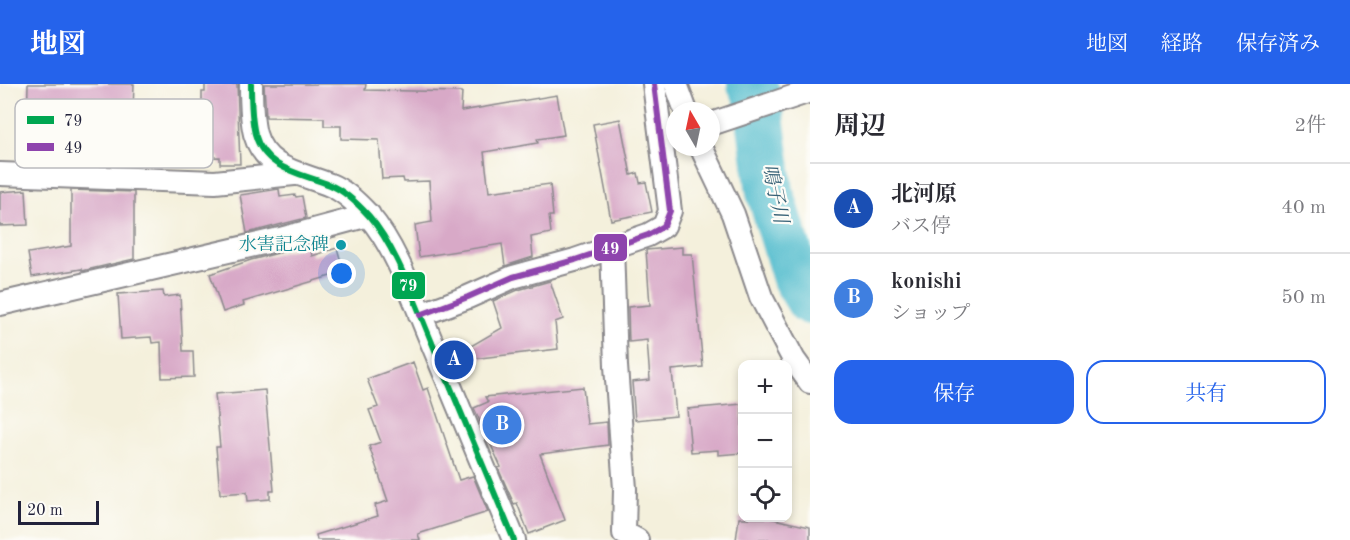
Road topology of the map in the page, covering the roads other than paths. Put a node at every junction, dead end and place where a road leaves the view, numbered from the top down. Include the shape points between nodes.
1 (251, 84) edge
2 (654, 84) edge
3 (676, 84) edge
4 (805, 94) edge
5 (683, 102) edge
6 (720, 121) edge
7 (705, 156) edge
8 (0, 174) edge
9 (294, 174) junction
10 (369, 215) junction
11 (612, 246) junction
12 (0, 304) edge
13 (420, 315) junction
14 (810, 382) edge
15 (514, 540) edge
16 (637, 540) edge

1 - 9 street via 258,144 274,162
2 - 11 street via 670,211 664,226
3 - 5 street
4 - 6 street
7 - 14 street via 733,214 761,297
8 - 9 street via 215,182
9 - 10 street via 332,186
10 - 12 street
10 - 13 street via 391,249
11 - 13 street via 513,277
11 - 16 street via 624,532
13 - 15 street

